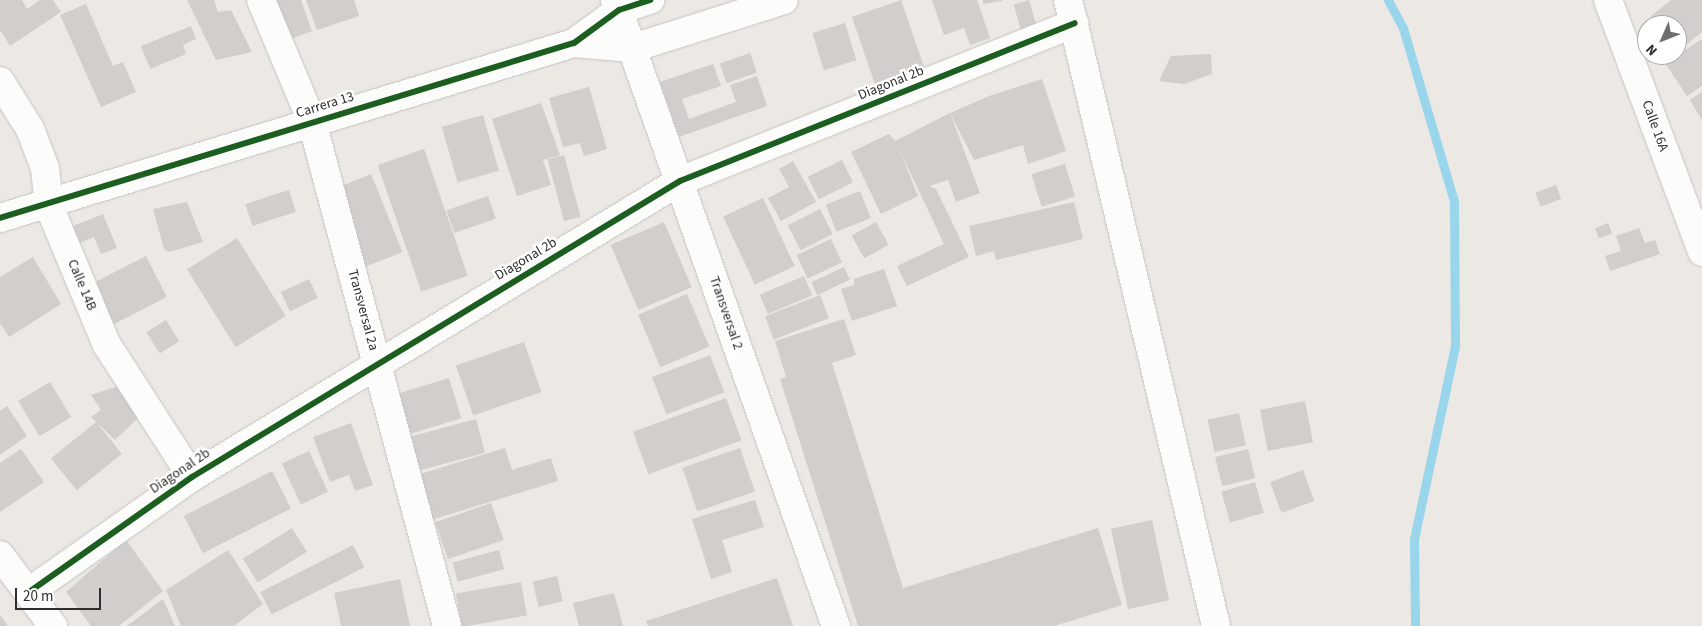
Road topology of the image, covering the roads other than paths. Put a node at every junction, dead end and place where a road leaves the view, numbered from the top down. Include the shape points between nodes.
1 (261, 0) edge
2 (650, 0) edge
3 (784, 0) edge
4 (1608, 0) edge
5 (617, 5) edge
6 (1072, 12) edge
7 (574, 44) junction
8 (633, 48) junction
9 (0, 81) edge
10 (312, 122) junction
11 (680, 181) junction
12 (48, 206) junction
13 (0, 218) edge
14 (1702, 252) edge
15 (378, 363) junction
16 (192, 477) junction
17 (0, 555) edge
18 (29, 592) junction
19 (53, 626) edge
20 (447, 626) edge
21 (836, 626) edge
22 (1216, 626) edge

1 - 10 street, Transversal 2a
2 - 5 street, Carrera 13
3 - 8 street, Carrera 13
4 - 14 street, Calle 16A
5 - 7 street, Carrera 13
5 - 8 street, Transversal 2
6 - 11 street, Diagonal 2b
6 - 22 street
7 - 8 street, Carrera 13
7 - 10 street, Carrera 13
8 - 11 street, Transversal 2
9 - 12 street, Calle 14B via 33,136 45,168
10 - 12 street, Carrera 13
10 - 15 street, Transversal 2a
11 - 15 street, Diagonal 2b
11 - 21 street, Transversal 2
12 - 13 street, Carrera 13
12 - 16 street, Calle 14B via 108,345
15 - 16 street, Diagonal 2b
15 - 20 street, Transversal 2a
16 - 18 street, Diagonal 2b
17 - 18 street
18 - 19 street

